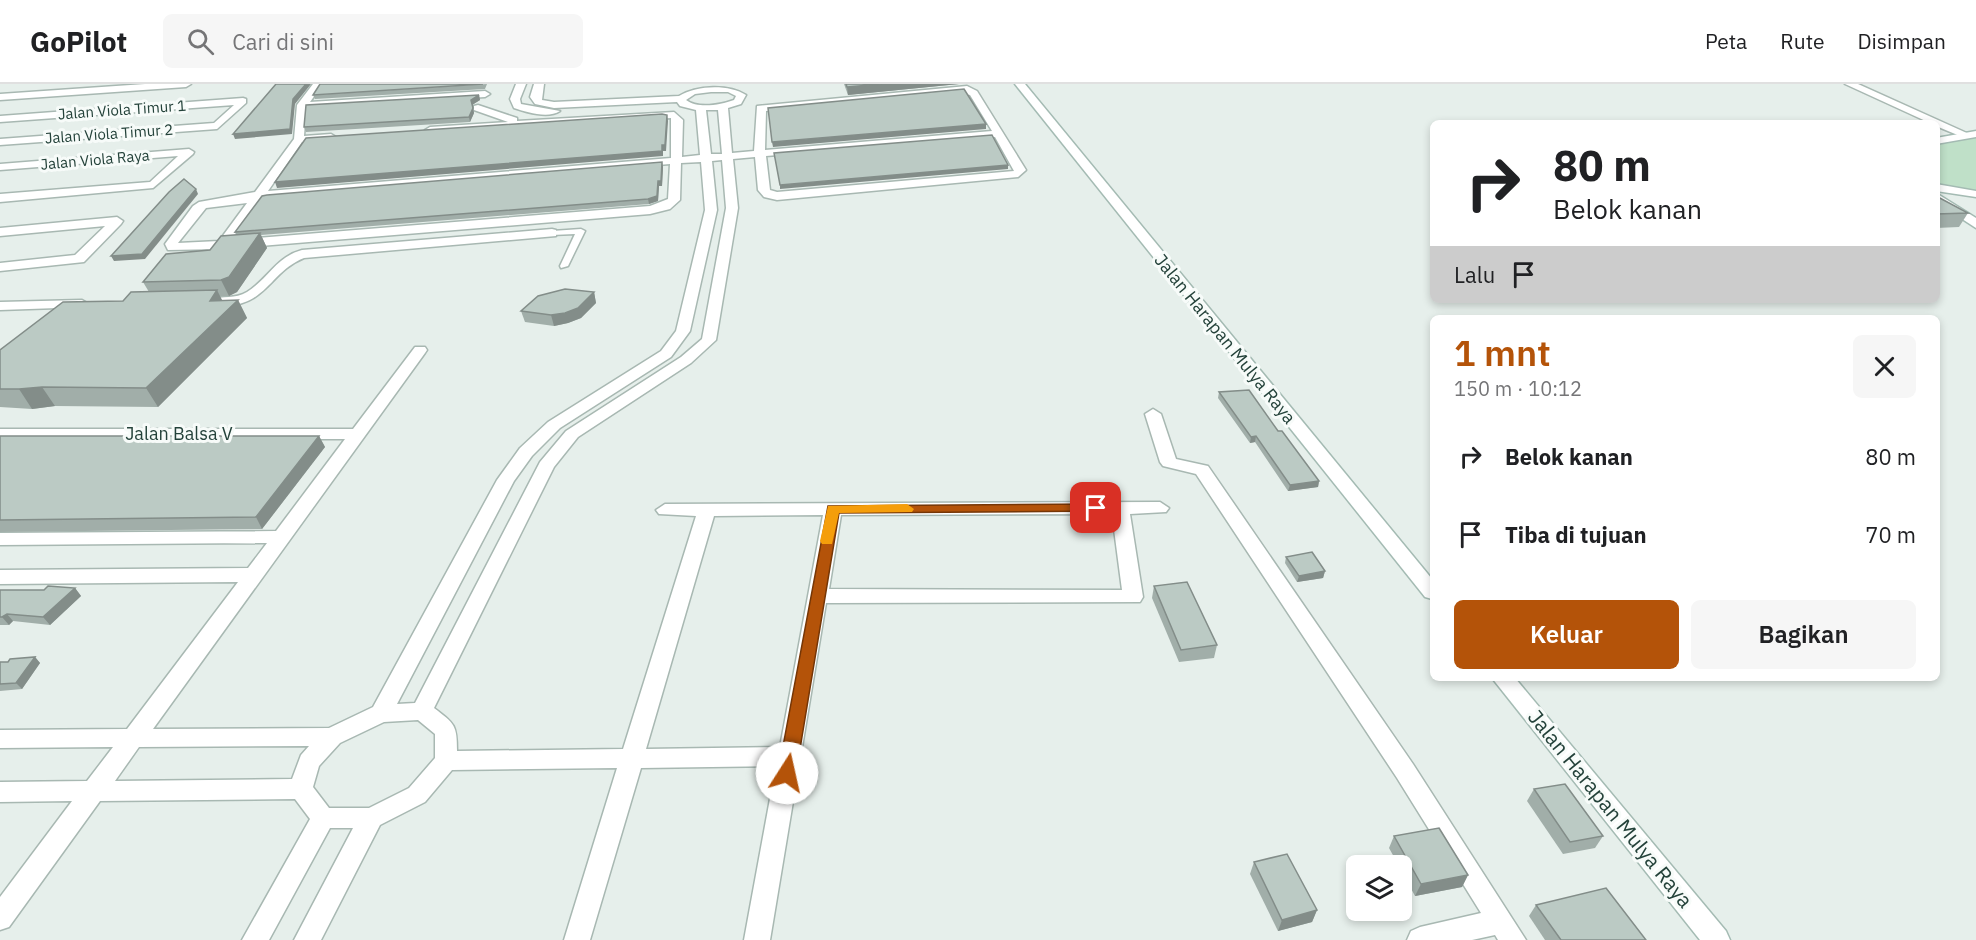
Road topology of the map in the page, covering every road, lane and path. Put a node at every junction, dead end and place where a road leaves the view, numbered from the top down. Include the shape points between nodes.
1 (186, 84) edge
2 (318, 84) edge
3 (521, 84) edge
4 (539, 84) edge
5 (1020, 84) edge
6 (1850, 84) edge
7 (487, 89) edge
8 (0, 97) edge
9 (682, 102) junction
10 (302, 105) junction
11 (723, 107) junction
12 (478, 108) junction
13 (701, 109) junction
14 (0, 119) edge
15 (1932, 120) edge
16 (528, 123) junction
17 (1940, 123) edge
18 (217, 126) joint
19 (470, 127) junction
20 (996, 130) junction
21 (413, 131) edge
22 (1964, 134) junction
23 (1976, 134) edge
24 (345, 136) edge
25 (299, 139) junction
26 (1940, 140) edge
27 (0, 142) edge
28 (760, 148) junction
29 (728, 151) junction
30 (707, 152) junction
31 (676, 155) junction
32 (0, 167) edge
33 (266, 182) junction
34 (1940, 188) edge
35 (1976, 194) edge
36 (257, 197) junction
37 (0, 198) edge
38 (1940, 199) edge
39 (732, 208) junction
40 (711, 210) junction
41 (1975, 222) edge
42 (0, 232) edge
43 (552, 233) joint
44 (223, 246) junction
45 (564, 266) dead end
46 (0, 267) edge
47 (206, 302) edge
48 (100, 304) edge
49 (0, 306) edge
50 (420, 350) dead end
51 (1153, 414) dead end
52 (0, 434) edge
53 (358, 434) junction
54 (1120, 508) junction
55 (1160, 508) dead end
56 (707, 509) junction
57 (833, 509) junction
58 (665, 510) dead end
59 (282, 537) junction
60 (0, 539) edge
61 (253, 575) junction
62 (0, 577) edge
63 (1430, 590) edge
64 (818, 596) junction
65 (1505, 681) edge
66 (422, 711) junction
67 (381, 713) junction
68 (333, 737) junction
69 (133, 738) junction
70 (0, 740) edge
71 (790, 756) junction
72 (631, 758) junction
73 (446, 761) junction
74 (301, 789) junction
75 (94, 791) junction
76 (0, 792) edge
77 (323, 818) junction
78 (370, 818) junction
79 (0, 918) edge
80 (1506, 930) edge
81 (255, 940) edge
82 (307, 940) edge
83 (577, 940) edge
84 (757, 940) edge
85 (1420, 940) edge
86 (1717, 940) edge

1 - 8 street
2 - 10 street
3 - 9 street via 515,99 517,106 530,110 553,112
4 - 9 street via 535,97 538,102 554,105
5 - 63 street, Jalan Harapan Mulya Raya
6 - 15 street
7 - 10 street
7 - 12 street
9 - 11 street via 692,92 711,88 741,94 738,102
9 - 13 street
10 - 25 street
11 - 13 street
11 - 29 street
12 - 16 street
12 - 19 street
13 - 30 street
14 - 18 street, Jalan Viola Timur 1 via 243,101
16 - 19 street
16 - 31 street via 674,115 678,120
17 - 22 street
18 - 27 street, Jalan Viola Timur 2
19 - 21 street
20 - 28 street
20 - 28 street via 974,93 955,89 761,108
20 - 28 street via 1020,170 1018,174 777,196 764,190
22 - 23 street
22 - 26 street
24 - 25 street
25 - 33 street
28 - 29 street
29 - 30 street
29 - 39 street
30 - 31 street
30 - 40 street
31 - 33 street
31 - 36 street
31 - 44 street via 674,200 650,210
32 - 37 street, Jalan Viola Raya via 189,152 153,185
33 - 36 street
34 - 35 street
36 - 44 street
36 - 44 street via 203,205 171,244 181,249
38 - 41 street
39 - 40 street
39 - 66 street via 709,339 686,360 572,435 546,466
40 - 67 street via 683,331 666,354 554,425 526,452 506,480
42 - 46 street via 117,221 79,260
43 - 45 lane via 581,231
43 - 47 street via 302,254 289,258 244,299
48 - 49 street
50 - 53 street
51 - 80 street via 1169,462 1202,470 1405,771
52 - 53 street, Jalan Balsa V
53 - 59 street
54 - 55 street
54 - 57 street
54 - 64 street via 1133,597
56 - 57 street
56 - 58 street
56 - 72 street
57 - 64 street
59 - 60 street
59 - 61 street
61 - 62 street
61 - 69 street
64 - 71 street
65 - 86 street, Jalan Harapan Mulya Raya
66 - 67 street
66 - 73 street via 446,730
67 - 68 street
68 - 69 street
68 - 74 street via 309,762
69 - 70 street
69 - 75 street
71 - 72 street
71 - 84 street
72 - 73 street
72 - 83 street
73 - 78 street via 417,795
74 - 75 street
74 - 77 street
75 - 76 street
75 - 79 street
77 - 78 street
77 - 81 street
78 - 82 street
80 - 85 street

